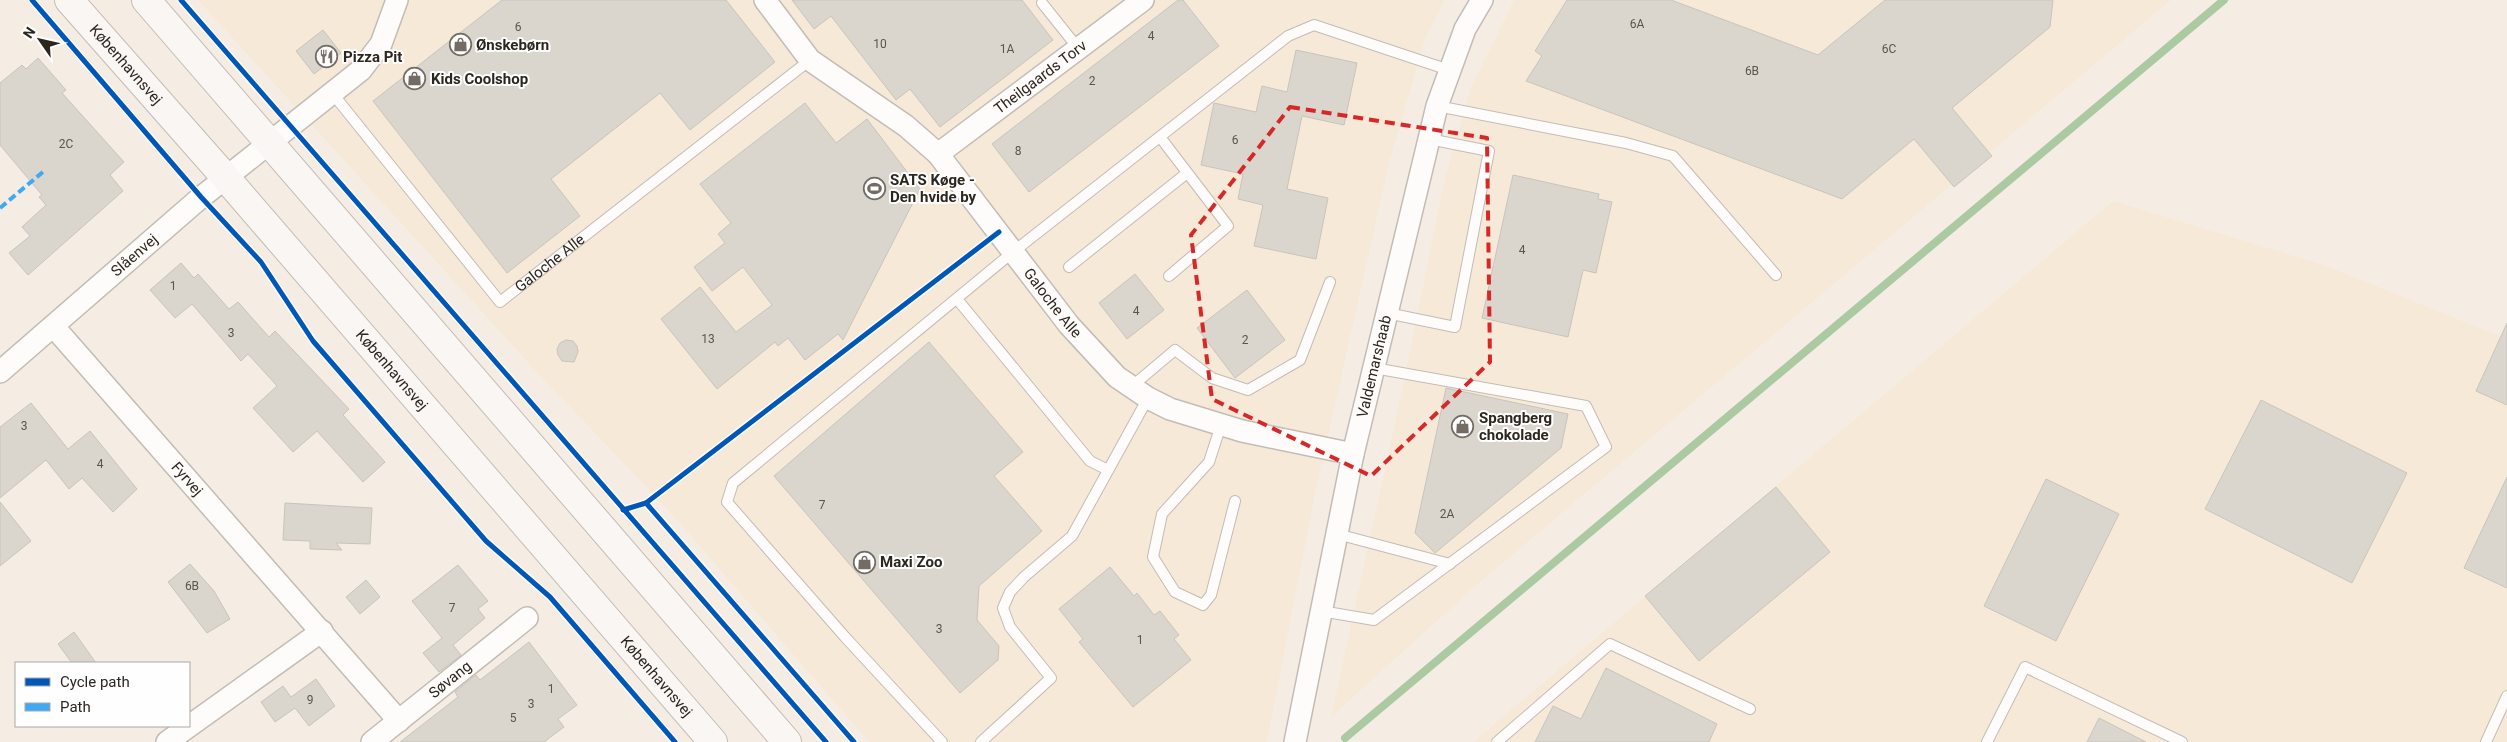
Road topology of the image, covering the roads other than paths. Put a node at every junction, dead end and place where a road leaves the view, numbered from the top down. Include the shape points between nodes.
1 (69, 0) edge
2 (146, 0) edge
3 (397, 0) edge
4 (765, 0) edge
5 (1482, 0) edge
6 (1042, 3) dead end
7 (1131, 3) edge
8 (1078, 48) junction
9 (810, 60) junction
10 (1449, 70) junction
11 (333, 94) junction
12 (1437, 106) junction
13 (1160, 137) junction
14 (1429, 139) junction
15 (271, 142) junction
16 (938, 154) junction
17 (1187, 173) junction
18 (226, 178) junction
19 (1013, 252) junction
20 (1069, 267) dead end
21 (1776, 275) dead end
22 (1169, 276) dead end
23 (1330, 282) dead end
24 (957, 299) junction
25 (1387, 314) junction
26 (54, 327) junction
27 (1374, 368) junction
28 (0, 372) edge
29 (1139, 393) junction
30 (1220, 425) junction
31 (1353, 454) junction
32 (1108, 470) junction
33 (1235, 501) dead end
34 (1337, 534) junction
35 (1450, 564) junction
36 (1321, 611) junction
37 (527, 618) dead end
38 (322, 631) junction
39 (2507, 696) edge
40 (1750, 709) dead end
41 (399, 721) junction
42 (190, 726) edge
43 (188, 727) edge
44 (167, 742) edge
45 (372, 742) edge
46 (713, 742) edge
47 (787, 742) edge
48 (942, 742) edge
49 (981, 742) edge
50 (1294, 742) edge
51 (1497, 742) edge
52 (1987, 742) edge
53 (2182, 742) edge
54 (2486, 742) edge

1 - 18 main road, Københavnsvej
2 - 15 main road
3 - 11 street, Slåenvej via 381,44 372,58
4 - 9 street, Galoche Alle
5 - 10 street, Valdemarshaab via 1465,29
6 - 8 lane
7 - 8 street, Theilgaards Torv
8 - 16 street, Theilgaards Torv
9 - 11 lane, Galoche Alle via 500,302
9 - 16 street, Galoche Alle via 906,126
10 - 12 street, Valdemarshaab
10 - 13 lane via 1314,25 1288,36
11 - 15 street, Slåenvej
12 - 14 street, Valdemarshaab
12 - 21 lane via 1626,143 1673,156
13 - 17 lane
13 - 19 lane
14 - 25 street, Valdemarshaab
14 - 25 lane via 1490,151 1455,327
15 - 18 street, Slåenvej
15 - 47 main road
16 - 19 street, Galoche Alle
17 - 20 lane
17 - 22 lane via 1228,226
18 - 26 street, Slåenvej
18 - 46 main road, Københavnsvej
19 - 24 lane
19 - 29 street, Galoche Alle via 1069,325 1118,377
23 - 29 lane via 1300,360 1248,390 1212,378 1175,350
24 - 32 lane via 1090,461
24 - 48 lane via 733,483 727,502
25 - 27 street, Valdemarshaab
26 - 28 street, Slåenvej
26 - 38 street, Fyrvej
27 - 31 street, Valdemarshaab
27 - 35 lane via 1586,406 1606,448
29 - 30 street, Galoche Alle via 1170,409
29 - 32 lane
30 - 31 street, Galoche Alle
30 - 33 lane via 1209,462 1162,514 1154,557 1176,592 1203,605 1211,596
31 - 34 street, Valdemarshaab
32 - 49 lane via 1072,536 1010,592 1004,608 1010,627 1051,678
34 - 35 lane
34 - 36 street, Valdemarshaab
35 - 36 lane via 1374,620
36 - 50 street, Valdemarshaab
37 - 41 street, Søvang
38 - 41 street, Fyrvej
38 - 42 street
39 - 54 lane
40 - 51 lane via 1610,644
41 - 45 street, Søvang
43 - 44 street
52 - 53 lane via 2025,667

